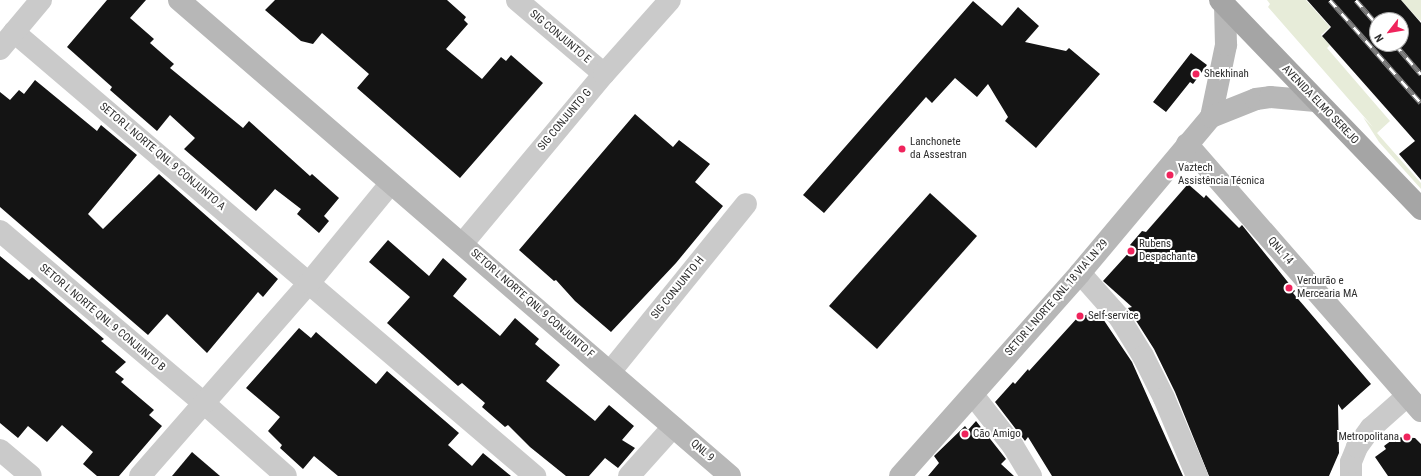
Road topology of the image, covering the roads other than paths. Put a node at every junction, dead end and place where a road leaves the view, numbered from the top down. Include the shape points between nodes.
1 (41, 0) edge
2 (179, 0) edge
3 (517, 0) edge
4 (670, 0) edge
5 (1227, 2) edge
6 (14, 32) junction
7 (0, 49) edge
8 (604, 74) junction
9 (1316, 101) junction
10 (1211, 117) junction
11 (1187, 144) junction
12 (390, 184) junction
13 (746, 204) dead end
14 (1421, 209) edge
15 (0, 231) edge
16 (463, 244) junction
17 (1080, 273) junction
18 (309, 283) junction
19 (610, 372) junction
20 (973, 395) junction
21 (205, 404) junction
22 (1414, 404) edge
23 (673, 427) junction
24 (0, 450) edge
25 (31, 476) edge
26 (140, 476) edge
27 (286, 476) edge
28 (535, 476) edge
29 (629, 476) edge
30 (730, 476) edge
31 (900, 476) edge
32 (1030, 476) edge
33 (1196, 476) edge
34 (1351, 476) edge

1 - 6 street
2 - 12 street
3 - 8 street, SIG CONJUNTO E
4 - 8 street, SIG CONJUNTO G
5 - 9 main road, AVENIDA ELMO SEREJO
5 - 10 street via 1226,45
6 - 7 street
6 - 18 street, SETOR L NORTE QNL 9 CONJUNTO A
8 - 16 street, SIG CONJUNTO G
9 - 10 street via 1270,97 1256,99
9 - 14 main road, AVENIDA ELMO SEREJO
10 - 11 street, SETOR L NORTE QNL 18 VIA LN 29
11 - 17 street, SETOR L NORTE QNL 18 VIA LN 29
11 - 22 street, QNL 14
12 - 16 street, SETOR L NORTE QNL 9 CONJUNTO F
12 - 18 street
13 - 19 street, SIG CONJUNTO H
15 - 21 street, SETOR L NORTE QNL 9 CONJUNTO B
16 - 19 street, SETOR L NORTE QNL 9 CONJUNTO F
17 - 20 street, SETOR L NORTE QNL 18 VIA LN 29
17 - 33 street via 1119,317 1143,356 1164,398
18 - 21 street
18 - 28 street
19 - 23 street, SETOR L NORTE QNL 9 CONJUNTO F
20 - 31 street, SETOR L NORTE QNL 18 VIA LN 29
20 - 32 street via 1013,446
21 - 26 street
21 - 27 street, SETOR L NORTE QNL 9 CONJUNTO B
22 - 34 street via 1371,428 1357,447 1351,462
23 - 29 street
23 - 30 street, QNL 9
24 - 25 street

